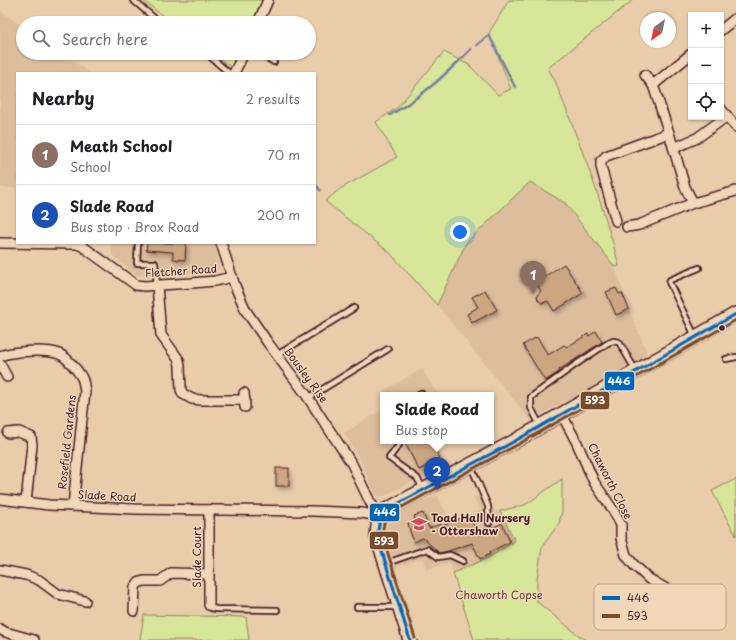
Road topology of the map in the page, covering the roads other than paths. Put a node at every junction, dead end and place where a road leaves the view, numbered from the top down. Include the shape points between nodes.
1 (133, 0) edge
2 (268, 0) edge
3 (152, 16) edge
4 (261, 16) edge
5 (736, 19) edge
6 (724, 28) edge
7 (688, 57) edge
8 (214, 60) edge
9 (240, 60) edge
10 (270, 60) edge
11 (274, 62) dead end
12 (228, 72) edge
13 (234, 72) edge
14 (645, 75) dead end
15 (653, 86) junction
16 (724, 112) edge
17 (716, 120) edge
18 (736, 127) edge
19 (669, 133) junction
20 (674, 148) junction
21 (736, 191) edge
22 (693, 203) junction
23 (616, 220) dead end
24 (627, 227) dead end
25 (0, 244) edge
26 (138, 244) edge
27 (221, 244) edge
28 (699, 268) dead end
29 (232, 277) junction
30 (157, 285) junction
31 (354, 308) dead end
32 (736, 314) edge
33 (696, 337) junction
34 (388, 349) dead end
35 (277, 355) junction
36 (0, 356) edge
37 (736, 357) edge
38 (726, 359) dead end
39 (0, 364) edge
40 (636, 371) junction
41 (7, 377) dead end
42 (308, 398) junction
43 (245, 400) dead end
44 (561, 413) junction
45 (540, 426) junction
46 (8, 433) dead end
47 (399, 444) edge
48 (470, 465) junction
49 (424, 489) junction
50 (0, 499) edge
51 (26, 502) junction
52 (73, 506) junction
53 (210, 510) junction
54 (380, 516) junction
55 (489, 523) dead end
56 (463, 561) dead end
57 (385, 563) junction
58 (0, 570) edge
59 (208, 574) junction
60 (658, 584) edge
61 (85, 601) dead end
62 (209, 605) joint
63 (357, 607) dead end
64 (399, 607) junction
65 (277, 610) dead end
66 (134, 611) dead end
67 (2, 634) edge
68 (34, 640) edge
69 (410, 640) edge

1 - 3 lane
2 - 4 street
5 - 6 street
7 - 15 street
8 - 12 lane
9 - 13 street
10 - 11 lane
14 - 15 street
15 - 19 street
16 - 18 street
17 - 20 street via 697,138
19 - 20 street
19 - 23 street via 606,156 601,161
20 - 22 street via 685,187
21 - 22 street
22 - 24 street via 639,225
25 - 30 street, Fletcher Road via 77,244 131,282 144,286
26 - 30 lane via 137,263 155,263
27 - 29 street, Bousley Rise
28 - 33 lane via 669,282
29 - 30 street, Fletcher Road via 215,281
29 - 35 street, Bousley Rise via 246,311
30 - 43 street via 161,335 179,360 183,394 201,400
31 - 35 lane
32 - 33 street
33 - 40 street
34 - 42 lane
35 - 42 street, Bousley Rise
36 - 52 street, Rosefield Gardens via 24,352 60,354 83,379 85,391
37 - 38 lane
39 - 41 street
40 - 44 street
40 - 45 lane via 619,342 613,341 531,396 531,408
42 - 54 street, Bousley Rise via 352,464 370,502
44 - 45 street
44 - 60 street, Chaworth Close via 594,482 621,525 621,538 626,555 649,579
45 - 48 street
46 - 51 street via 19,432 32,437
47 - 49 lane via 388,458 417,478
48 - 49 street
48 - 55 lane via 488,506
49 - 54 street
50 - 51 street, Slade Road
51 - 52 street, Slade Road
52 - 53 street, Slade Road
53 - 54 street, Slade Road via 362,513
53 - 59 street, Slade Court
54 - 57 street via 377,536
56 - 57 lane via 450,555 438,557 427,549
57 - 64 street
58 - 61 street via 26,575 39,580 58,594
59 - 62 street, Slade Court
59 - 66 street via 171,573 160,581 138,583 135,587
62 - 65 lane via 216,609
63 - 64 lane
64 - 69 street
67 - 68 street

